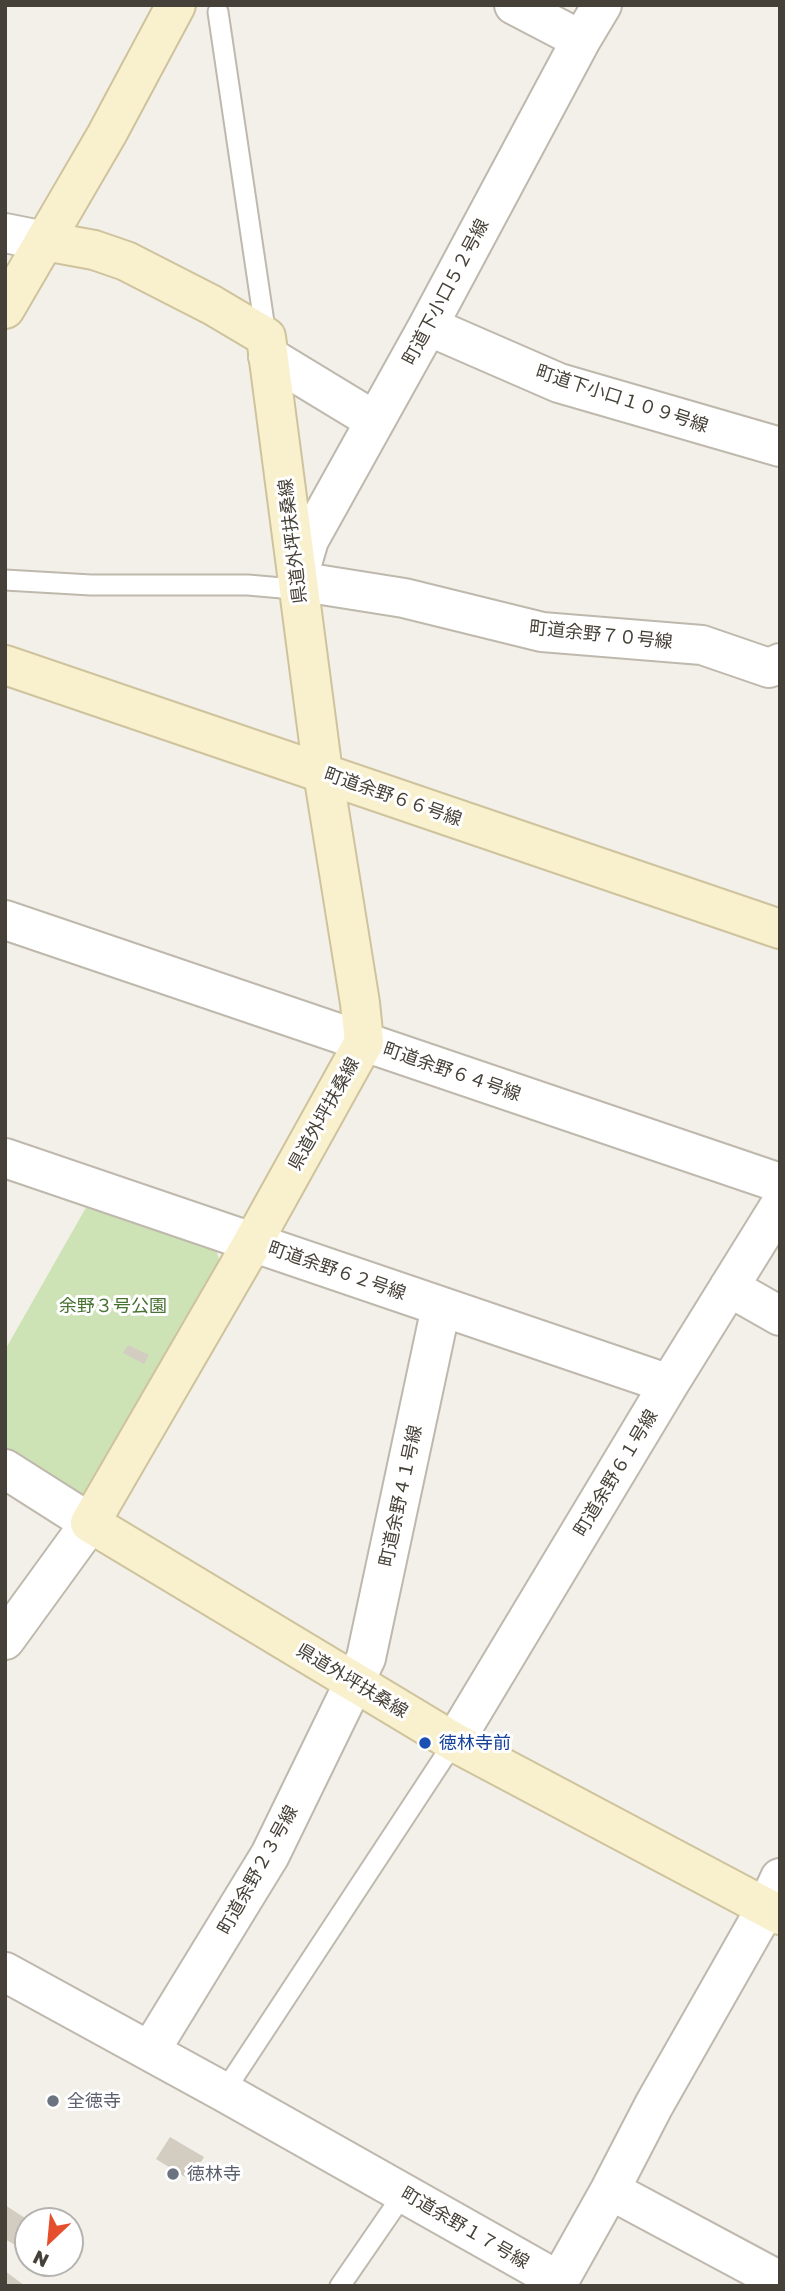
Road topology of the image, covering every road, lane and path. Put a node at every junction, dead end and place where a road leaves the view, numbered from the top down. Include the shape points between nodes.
1 (176, 5) edge
2 (514, 5) edge
3 (602, 5) edge
4 (218, 12) dead end
5 (581, 40) junction
6 (5, 233) edge
7 (45, 240) junction
8 (5, 309) edge
9 (428, 326) junction
10 (267, 347) junction
11 (375, 421) junction
12 (780, 447) edge
13 (5, 580) edge
14 (297, 581) junction
15 (5, 666) edge
16 (776, 667) edge
17 (323, 774) junction
18 (5, 920) edge
19 (780, 929) edge
20 (364, 1042) junction
21 (5, 1158) edge
22 (780, 1183) edge
23 (780, 1205) edge
24 (253, 1242) junction
25 (729, 1287) junction
26 (442, 1307) junction
27 (780, 1316) edge
28 (669, 1384) junction
29 (5, 1469) edge
30 (90, 1522) junction
31 (5, 1640) edge
32 (354, 1682) junction
33 (454, 1742) junction
34 (775, 1900) edge
35 (5, 1972) edge
36 (150, 2052) junction
37 (224, 2092) junction
38 (610, 2190) junction
39 (404, 2193) junction
40 (780, 2281) edge
41 (558, 2283) edge
42 (340, 2286) edge

1 - 7 main road
2 - 5 street
3 - 5 street, 町道下小口５２号線
4 - 10 lane
5 - 9 street, 町道下小口５２号線
6 - 7 street
7 - 8 main road
7 - 10 main road via 126,261 212,305
9 - 11 street, 町道下小口５２号線
9 - 12 street, 町道下小口１０９号線 via 559,383
10 - 11 street
10 - 14 main road, 県道外坪扶桑線
11 - 14 street, 町道下小口５２号線 via 309,540
13 - 14 lane via 282,588
14 - 16 street, 町道余野７０号線 via 404,598 542,632 702,645
14 - 17 main road, 県道外坪扶桑線
15 - 17 main road, 町道余野６６号線
17 - 19 main road, 町道余野６６号線
17 - 20 main road, 県道外坪扶桑線
18 - 20 street, 町道余野６４号線
20 - 22 street, 町道余野６４号線
20 - 24 main road, 県道外坪扶桑線
21 - 24 street, 町道余野６２号線
23 - 25 street, 町道余野６１号線
24 - 26 street, 町道余野６２号線
24 - 30 main road, 県道外坪扶桑線
25 - 27 street
25 - 28 street, 町道余野６１号線
26 - 28 street, 町道余野６２号線
26 - 32 street, 町道余野４１号線 via 366,1658
28 - 33 street, 町道余野６１号線
29 - 30 street
30 - 31 street
30 - 32 main road, 県道外坪扶桑線
32 - 33 main road, 県道外坪扶桑線
32 - 36 street, 町道余野２３号線 via 270,1855
33 - 34 main road, 県道外坪扶桑線
33 - 37 lane
34 - 38 street, 町道余野１７号線 via 654,2105
35 - 36 street, 町道余野１７号線
36 - 37 street, 町道余野１７号線
37 - 39 street, 町道余野１７号線
38 - 40 street
38 - 41 street, 町道余野１７号線
39 - 41 street, 町道余野１７号線
39 - 42 lane

